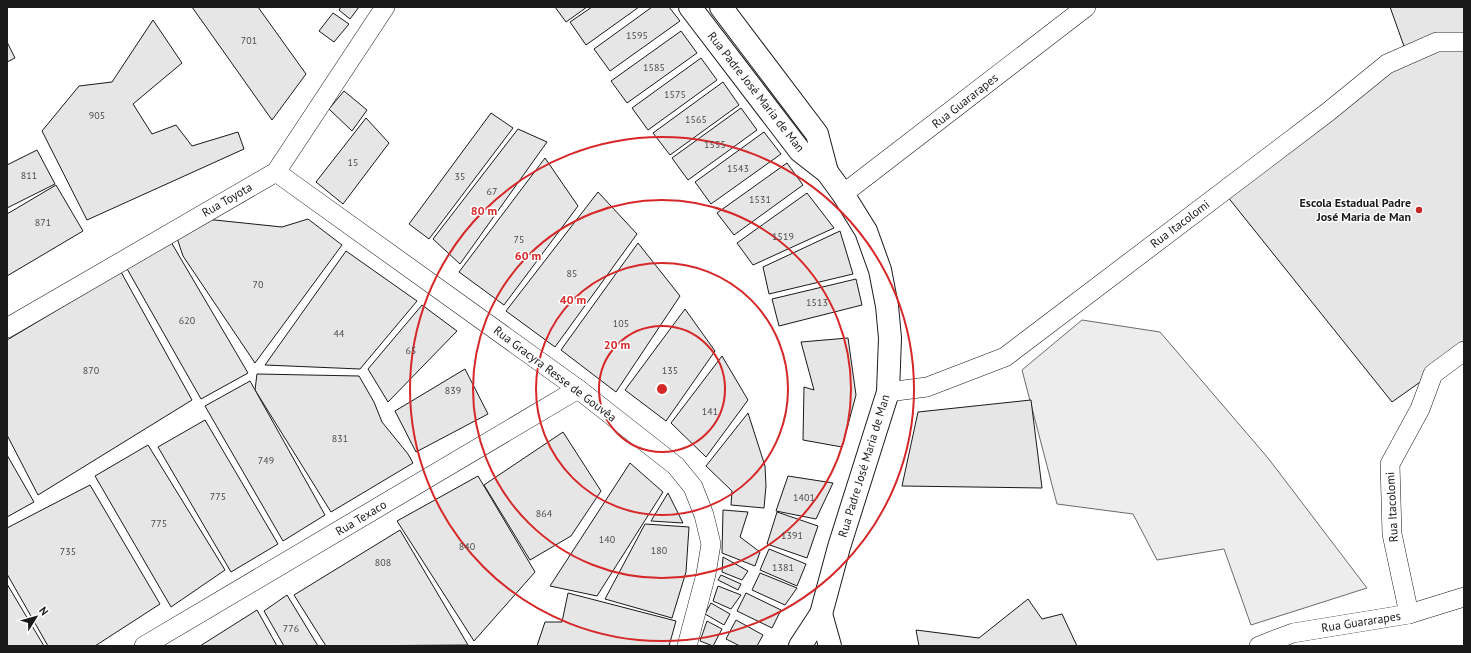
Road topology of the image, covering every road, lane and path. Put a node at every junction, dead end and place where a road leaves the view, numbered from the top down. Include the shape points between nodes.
1 (385, 7) edge
2 (722, 7) edge
3 (1086, 7) edge
4 (698, 10) edge
5 (1464, 42) edge
6 (276, 172) junction
7 (827, 172) junction
8 (843, 194) junction
9 (7, 328) edge
10 (1464, 351) edge
11 (578, 390) junction
12 (888, 392) junction
13 (1464, 597) edge
14 (821, 614) junction
15 (1409, 614) junction
16 (144, 646) edge
17 (687, 646) edge
18 (800, 646) edge
19 (830, 646) edge
20 (1259, 646) edge

1 - 6 street, Rua Toyota
2 - 7 street, Rua Padre José Maria de Man via 817,134
3 - 8 street, Rua Guararapes
4 - 7 street, Rua Padre José Maria de Man via 800,151
5 - 12 street, Rua Itacolomi via 1437,42 1387,64 1328,112 1005,357 926,387
6 - 9 street, Rua Toyota
6 - 11 street, Rua Gracyra Resse de Gouvêa
7 - 8 street, Rua Padre José Maria de Man
8 - 12 street, Rua Padre José Maria de Man via 866,231 880,270 890,338
10 - 15 street, Rua Itacolomi via 1433,374 1420,409 1390,464 1392,534
11 - 16 street, Rua Texaco
11 - 17 street, Rua Gracyra Resse de Gouvêa via 676,466 694,487 704,515 710,544 706,574
12 - 14 street, Rua Padre José Maria de Man via 839,546
13 - 15 street, Rua Guararapes
14 - 18 street, Rua Padre José Maria de Man
14 - 19 street
15 - 20 street, Rua Guararapes via 1293,633

